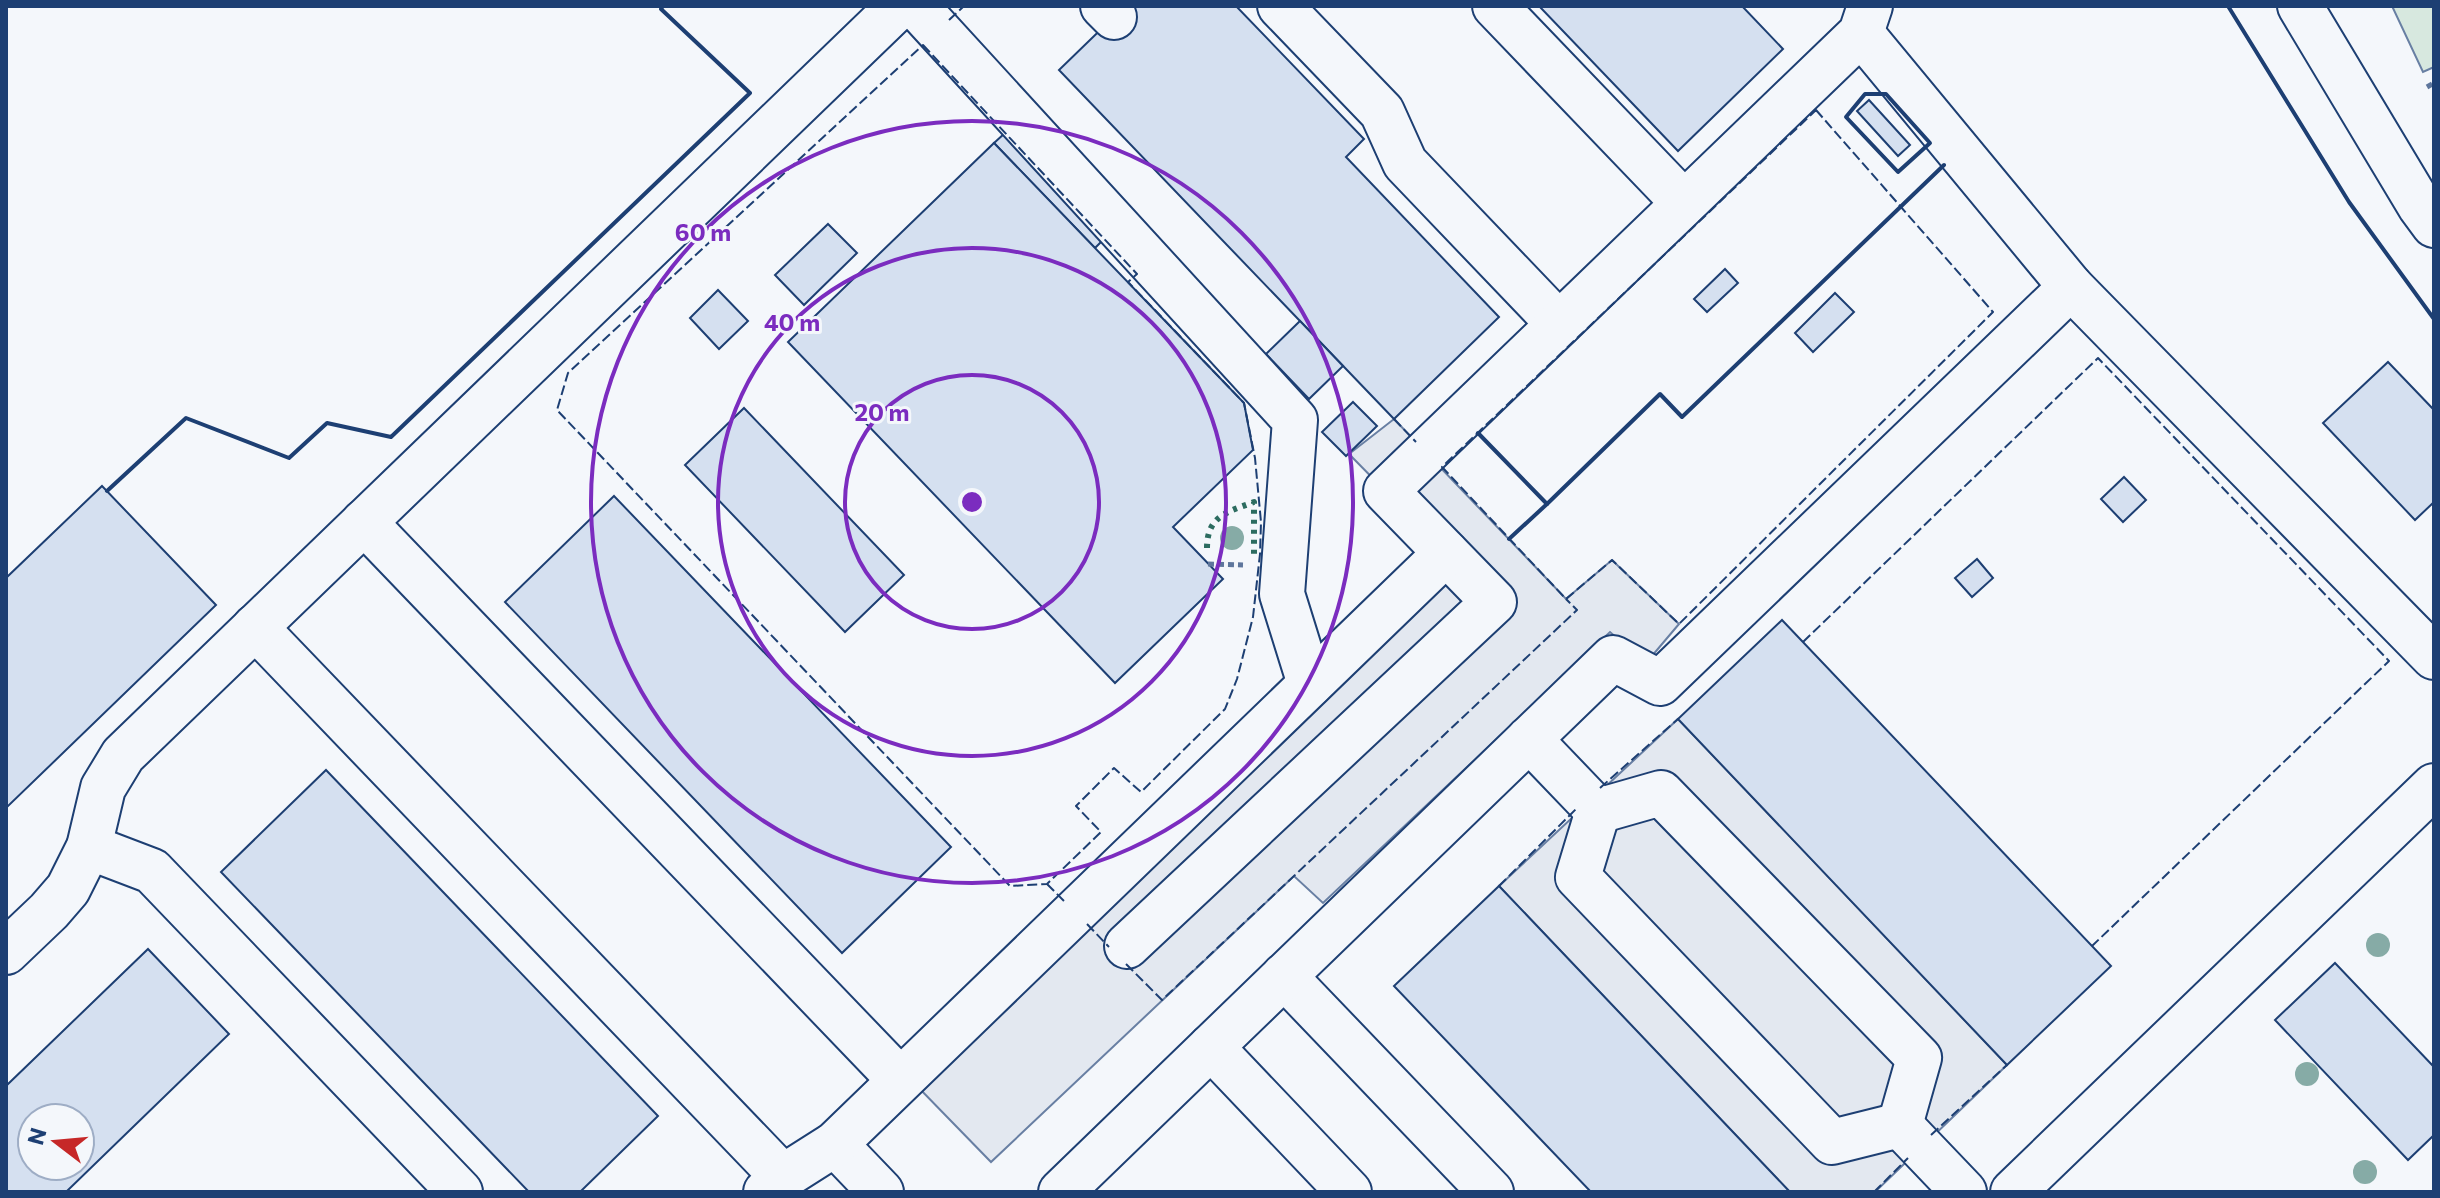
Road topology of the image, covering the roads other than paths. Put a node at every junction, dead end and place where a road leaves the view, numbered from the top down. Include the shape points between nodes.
1 (899, 6) edge
2 (916, 6) edge
3 (1280, 6) edge
4 (1495, 6) edge
5 (2300, 6) edge
6 (1866, 19) edge
7 (1684, 203) junction
8 (2434, 225) edge
9 (2071, 287) junction
10 (1559, 324) junction
11 (364, 522) junction
12 (1446, 553) junction
13 (255, 627) junction
14 (2434, 657) edge
15 (1310, 684) junction
16 (1529, 739) junction
17 (2434, 786) edge
18 (1598, 811) junction
19 (89, 847) junction
20 (1127, 946) dead end
21 (6, 952) edge
22 (1284, 976) junction
23 (1211, 1047) junction
24 (900, 1080) junction
25 (1900, 1125) junction
26 (835, 1144) junction
27 (774, 1184) edge
28 (445, 1187) edge
29 (881, 1192) edge
30 (1061, 1192) edge
31 (1349, 1192) edge
32 (1491, 1192) edge
33 (1964, 1192) edge
34 (2013, 1192) edge

1 - 11 street
2 - 15 street via 1295,420 1282,594
3 - 10 street via 1382,112 1405,163
4 - 7 street
5 - 8 street
6 - 7 street
6 - 9 street
7 - 10 street
9 - 14 street
9 - 16 street via 1660,683 1613,658
10 - 12 street via 1386,491
11 - 13 street
11 - 24 street
12 - 15 street
12 - 20 street via 1494,602
13 - 19 street via 123,755 103,788
13 - 27 street
15 - 24 street
16 - 18 street
16 - 22 street
17 - 34 street
18 - 25 street via 1661,793 1919,1058
18 - 25 street via 1578,877 1799,1108 1832,1142
19 - 21 street via 68,889
19 - 28 street via 152,871
22 - 23 street
22 - 32 street
23 - 30 street
23 - 31 street
24 - 26 street
25 - 33 street
26 - 27 street
26 - 29 street

